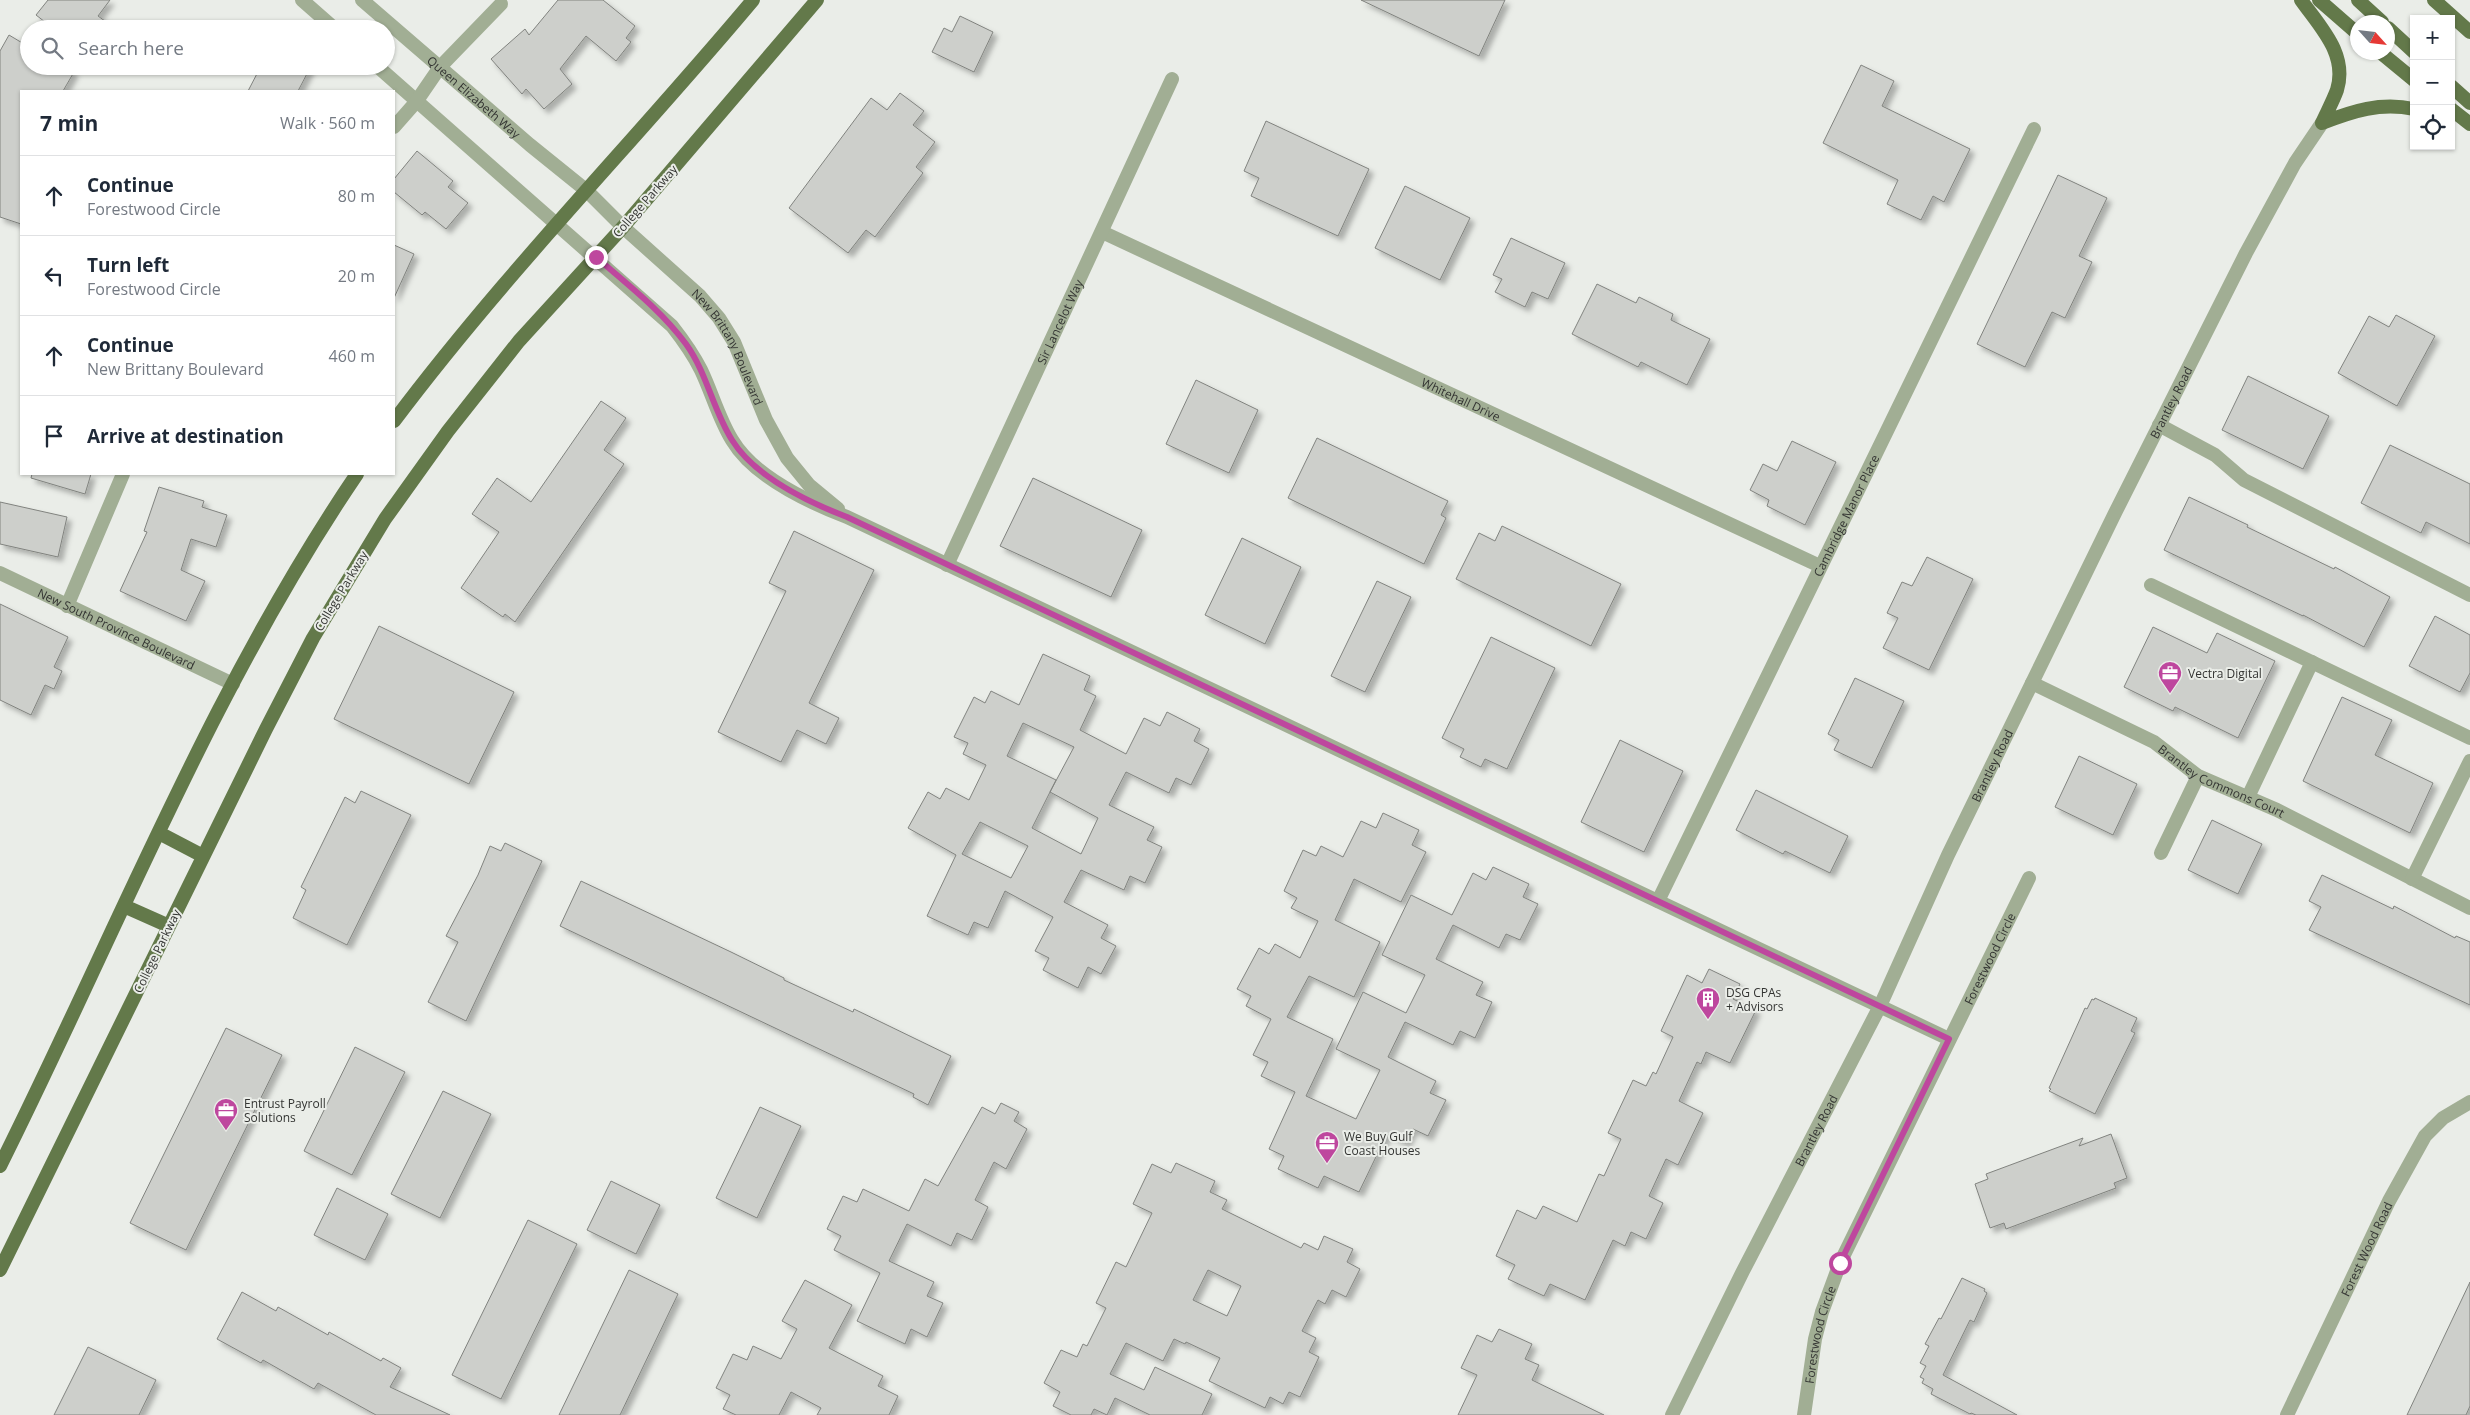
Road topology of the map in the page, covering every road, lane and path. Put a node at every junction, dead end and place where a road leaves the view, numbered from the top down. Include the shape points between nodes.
1 (302, 0) edge
2 (362, 0) edge
3 (753, 0) edge
4 (817, 0) edge
5 (2301, 0) edge
6 (2319, 0) edge
7 (2358, 0) edge
8 (2434, 0) edge
9 (503, 1) edge
10 (2374, 15) edge
11 (325, 20) edge
12 (385, 20) edge
13 (2350, 27) edge
14 (395, 28) edge
15 (2470, 32) edge
16 (2395, 34) edge
17 (2410, 48) edge
18 (2390, 60) edge
19 (440, 67) junction
20 (387, 75) edge
21 (2410, 77) edge
22 (1172, 79) dead end
23 (2455, 90) edge
24 (416, 102) junction
25 (2470, 104) edge
26 (2410, 108) edge
27 (2455, 113) edge
28 (2455, 119) edge
29 (2322, 123) junction
30 (2468, 123) edge
31 (395, 127) edge
32 (2034, 129) dead end
33 (587, 191) junction
34 (557, 225) junction
35 (623, 227) junction
36 (1102, 232) junction
37 (596, 257) junction
38 (395, 419) edge
39 (2159, 425) junction
40 (123, 475) edge
41 (356, 475) edge
42 (847, 517) junction
43 (947, 565) junction
44 (1820, 566) junction
45 (0, 573) edge
46 (2151, 585) dead end
47 (2470, 595) edge
48 (67, 606) junction
49 (2312, 662) junction
50 (2032, 683) junction
51 (233, 684) junction
52 (2470, 738) edge
53 (2470, 761) edge
54 (2198, 776) junction
55 (2248, 797) junction
56 (159, 833) junction
57 (2160, 853) dead end
58 (203, 856) junction
59 (2029, 878) dead end
60 (2412, 879) junction
61 (1658, 901) junction
62 (124, 906) junction
63 (2470, 908) edge
64 (169, 926) junction
65 (1880, 1006) junction
66 (1949, 1039) junction
67 (2470, 1102) edge
68 (0, 1166) edge
69 (0, 1270) edge
70 (1672, 1415) edge
71 (1804, 1415) edge
72 (2287, 1415) edge

1 - 11 street
2 - 12 street, Queen Elizabeth Way
3 - 33 main road
4 - 35 main road, College Parkway
5 - 29 main road via 2334,46 2339,59 2337,90
6 - 13 main road
7 - 10 main road
8 - 15 main road
9 - 19 street
14 - 19 street, Queen Elizabeth Way
16 - 17 main road
18 - 21 main road
19 - 24 street
19 - 33 street, Queen Elizabeth Way
20 - 24 street
22 - 36 street, Sir Lancelot Way
23 - 25 main road
24 - 31 street
24 - 34 street
26 - 29 main road via 2368,107
27 - 30 main road
28 - 30 main road
29 - 39 street, Brantley Road via 2295,163 2246,253
32 - 44 street, Cambridge Manor Place
33 - 34 main road
33 - 35 street, New Brittany Boulevard
34 - 37 street, New Brittany Boulevard
34 - 38 main road via 483,308
35 - 37 main road, College Parkway
35 - 42 street, New Brittany Boulevard via 682,279 719,318 734,342 766,420 787,458 809,485
36 - 43 street, Sir Lancelot Way
36 - 44 street, Whitehall Drive
37 - 42 street, New Brittany Boulevard via 652,306 687,346 732,440 748,459 775,481 815,505
37 - 58 main road, College Parkway via 519,341 448,431 385,519 313,638
39 - 47 street via 2215,455 2244,480
39 - 50 street, Brantley Road
40 - 48 street
41 - 51 main road via 292,574
42 - 43 street, New Brittany Boulevard
43 - 61 street, New Brittany Boulevard
44 - 61 street, Cambridge Manor Place
45 - 48 street, New South Province Boulevard
46 - 49 street
48 - 51 street, New South Province Boulevard
49 - 52 street
49 - 55 street
50 - 54 street, Brantley Commons Court via 2154,742
50 - 65 street, Brantley Road via 1948,855
51 - 56 main road
53 - 60 street
54 - 55 street, Brantley Commons Court
54 - 57 street
55 - 60 street, Brantley Commons Court
56 - 58 main road
56 - 62 main road
58 - 64 main road, College Parkway
59 - 66 street, Forestwood Circle
60 - 63 street, Brantley Commons Court
61 - 65 street, New Brittany Boulevard
62 - 64 main road
62 - 68 main road
64 - 69 main road, College Parkway
65 - 66 street
65 - 70 street, Brantley Road
66 - 71 street, Forestwood Circle via 1840,1263 1815,1339
67 - 72 street, Forest Wood Road via 2443,1118 2425,1136 2389,1201

